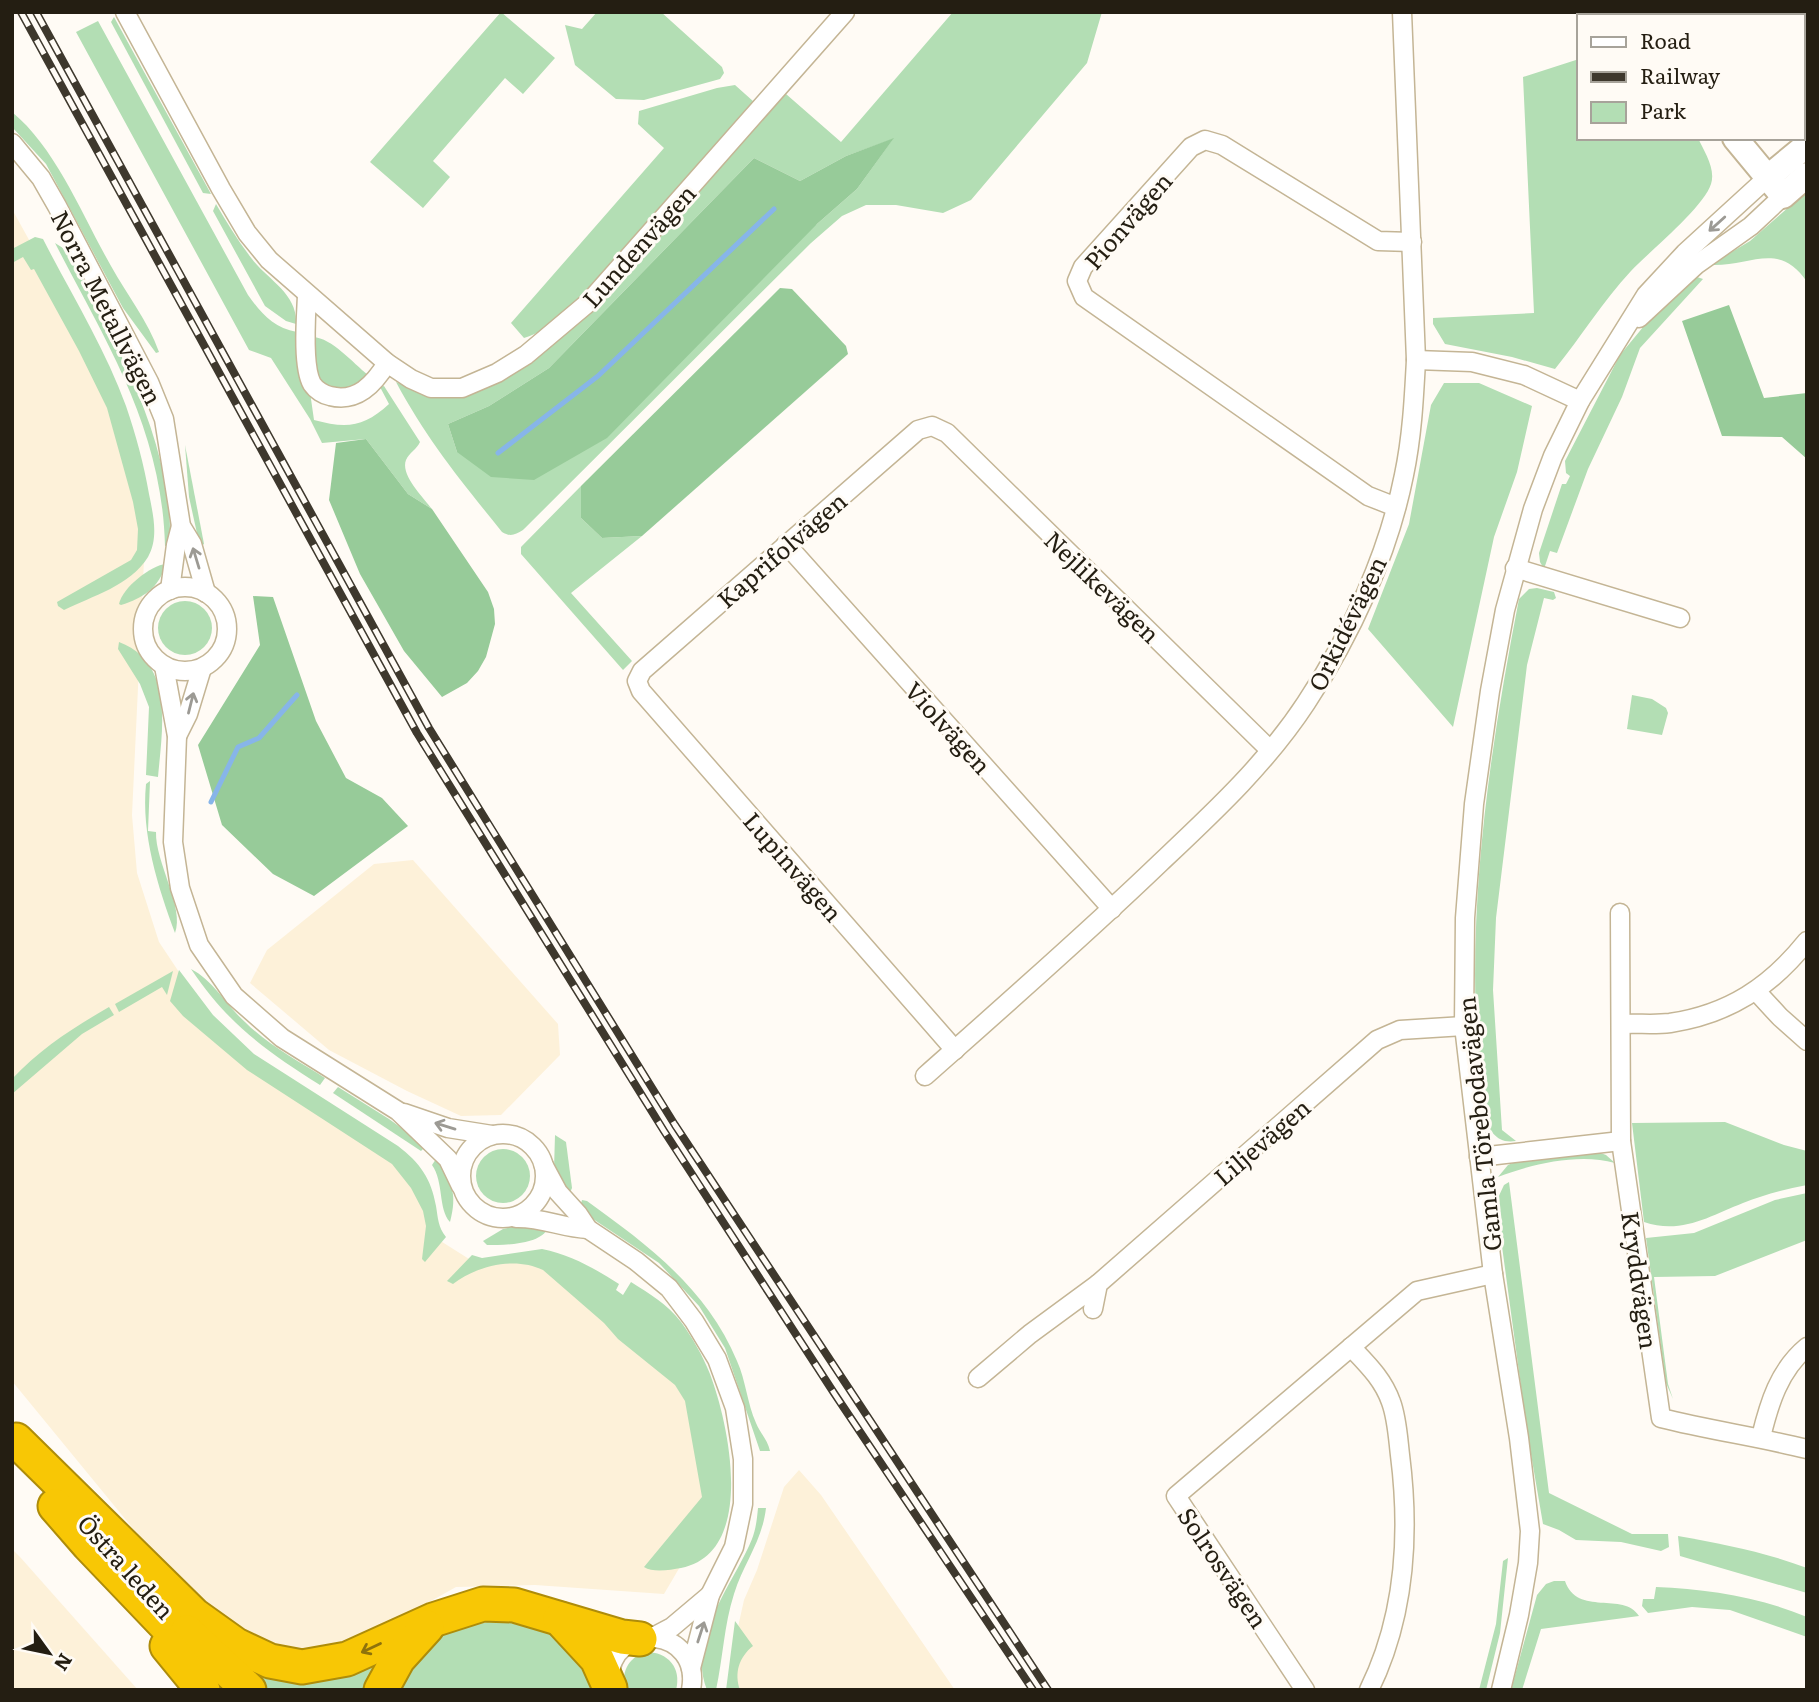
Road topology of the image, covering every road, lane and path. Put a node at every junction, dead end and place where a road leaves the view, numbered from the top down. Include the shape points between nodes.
1 (125, 12) edge
2 (845, 12) edge
3 (1402, 12) edge
4 (1737, 140) edge
5 (12, 143) edge
6 (1807, 145) edge
7 (1807, 175) edge
8 (1775, 187) junction
9 (1412, 242) junction
10 (307, 296) junction
11 (1625, 330) junction
12 (1416, 360) junction
13 (387, 363) junction
14 (1580, 401) junction
15 (932, 426) joint
16 (1396, 507) junction
17 (181, 526) junction
18 (786, 544) junction
19 (1515, 568) junction
20 (170, 590) junction
21 (206, 593) junction
22 (1680, 618) dead end
23 (164, 666) junction
24 (202, 668) junction
25 (637, 681) joint
26 (177, 736) junction
27 (1270, 750) junction
28 (1112, 909) junction
29 (1620, 913) dead end
30 (1807, 941) edge
31 (1756, 991) junction
32 (1621, 1024) junction
33 (1464, 1026) junction
34 (1807, 1041) edge
35 (955, 1050) junction
36 (925, 1076) dead end
37 (398, 1111) junction
38 (494, 1135) junction
39 (1621, 1141) junction
40 (1479, 1157) junction
41 (544, 1167) junction
42 (461, 1186) junction
43 (512, 1218) junction
44 (588, 1229) junction
45 (1493, 1274) junction
46 (1098, 1283) junction
47 (1093, 1309) dead end
48 (1351, 1347) junction
49 (1807, 1347) edge
50 (978, 1378) dead end
51 (1761, 1437) junction
52 (13, 1444) edge
53 (1807, 1449) edge
54 (89, 1545) junction
55 (710, 1595) junction
56 (558, 1618) junction
57 (433, 1620) junction
58 (646, 1638) junction
59 (693, 1682) edge
60 (610, 1689) edge
61 (203, 1690) edge
62 (230, 1690) edge
63 (249, 1690) edge
64 (381, 1690) edge
65 (1305, 1690) edge
66 (1369, 1690) edge
67 (1501, 1690) edge

1 - 10 street, Lundenvägen via 247,233
2 - 13 street, Lundenvägen via 590,302 526,355 462,388 431,388
3 - 9 street, Orkidévägen
4 - 8 street
5 - 17 street, Norra Metallvägen via 41,178 149,382 164,419
6 - 8 street, Gamla Törebodavägen
7 - 8 street, Gamla Törebodavägen
8 - 11 street, Gamla Törebodavägen via 1751,226 1696,265
8 -> 11 street, Gamla Törebodavägen via 1685,253 1646,295
9 - 12 street, Orkidévägen
9 - 16 street, Pionvägen via 1378,241 1278,177 1205,140 1191,146 1083,267 1077,281 1084,297 1368,496
10 - 13 street, Lundenvägen
10 - 13 street via 308,370 313,386 325,395 354,397
11 - 14 street, Gamla Törebodavägen
12 - 14 street via 1472,362 1553,387
12 - 16 street, Orkidévägen via 1413,415
14 - 19 street, Gamla Törebodavägen via 1544,479
15 - 18 street, Kaprifolvägen via 918,430
15 - 27 street, Nejlikevägen via 947,433
16 - 27 street, Orkidévägen via 1377,566 1328,668
17 - 20 street, Norra Metallvägen
21 -> 17 street, Norra Metallvägen via 192,544
18 - 25 street, Kaprifolvägen via 642,671
18 - 28 street, Violvägen
19 - 22 street
19 - 33 street, Gamla Törebodavägen via 1490,691 1475,804 1465,918
20 - 21 street via 195,588
20 - 23 street, Norra Metallvägen via 151,605 143,625 148,650
21 - 24 street, Norra Metallvägen via 216,601 227,625 221,650
23 - 24 street via 189,671
23 - 26 street, Norra Metallvägen
26 -> 24 street, Norra Metallvägen
25 - 35 street, Lupinvägen via 640,691
26 - 37 street, Norra Metallvägen via 173,842 180,888 199,945 234,996 282,1038
27 - 28 street, Orkidévägen via 1224,803
28 - 35 street, Orkidévägen
29 - 32 street, Kryddvägen
30 - 31 street via 1779,974
31 - 32 street via 1700,1017
31 - 34 street
32 - 39 street, Kryddvägen
33 - 40 street, Gamla Törebodavägen
33 - 46 street, Liljevägen via 1400,1030 1377,1040
35 - 36 street, Orkidévägen
38 -> 37 street, Norra Metallvägen via 448,1128
37 - 42 street, Norra Metallvägen via 448,1159
38 - 41 street via 522,1139 538,1153
38 - 42 street via 471,1148 464,1160
39 - 40 street
39 - 51 street, Kryddvägen via 1661,1418
40 - 45 street, Gamla Törebodavägen
41 - 43 street via 542,1193 535,1204
41 - 44 street
42 - 43 street via 480,1212
43 - 44 street via 537,1217
44 - 55 street via 669,1288 717,1359 735,1408 743,1459 743,1504 734,1547
45 - 48 street, Solrosvägen via 1417,1291
45 - 67 street, Gamla Törebodavägen via 1530,1531 1519,1615
46 - 47 street
46 - 50 street, Liljevägen
48 - 65 street, Solrosvägen via 1176,1496
48 - 66 street via 1378,1376 1391,1403 1405,1495 1405,1547 1397,1607 1384,1660
49 - 51 street via 1794,1358 1774,1391
51 - 53 street
52 - 54 highway, Östra leden
57 -> 52 highway via 347,1659 302,1667 270,1661 236,1645 194,1615
52 - 63 highway, Östra leden via 188,1633
54 - 61 highway
54 - 62 highway, Östra leden
55 - 58 street via 672,1627
59 -> 55 street
56 - 57 highway via 513,1605 483,1604
56 - 58 highway via 622,1637
56 - 60 highway via 597,1659
57 - 64 highway via 398,1659
58 - 59 street via 666,1640 677,1647 686,1656
58 - 60 street via 628,1644 615,1658

